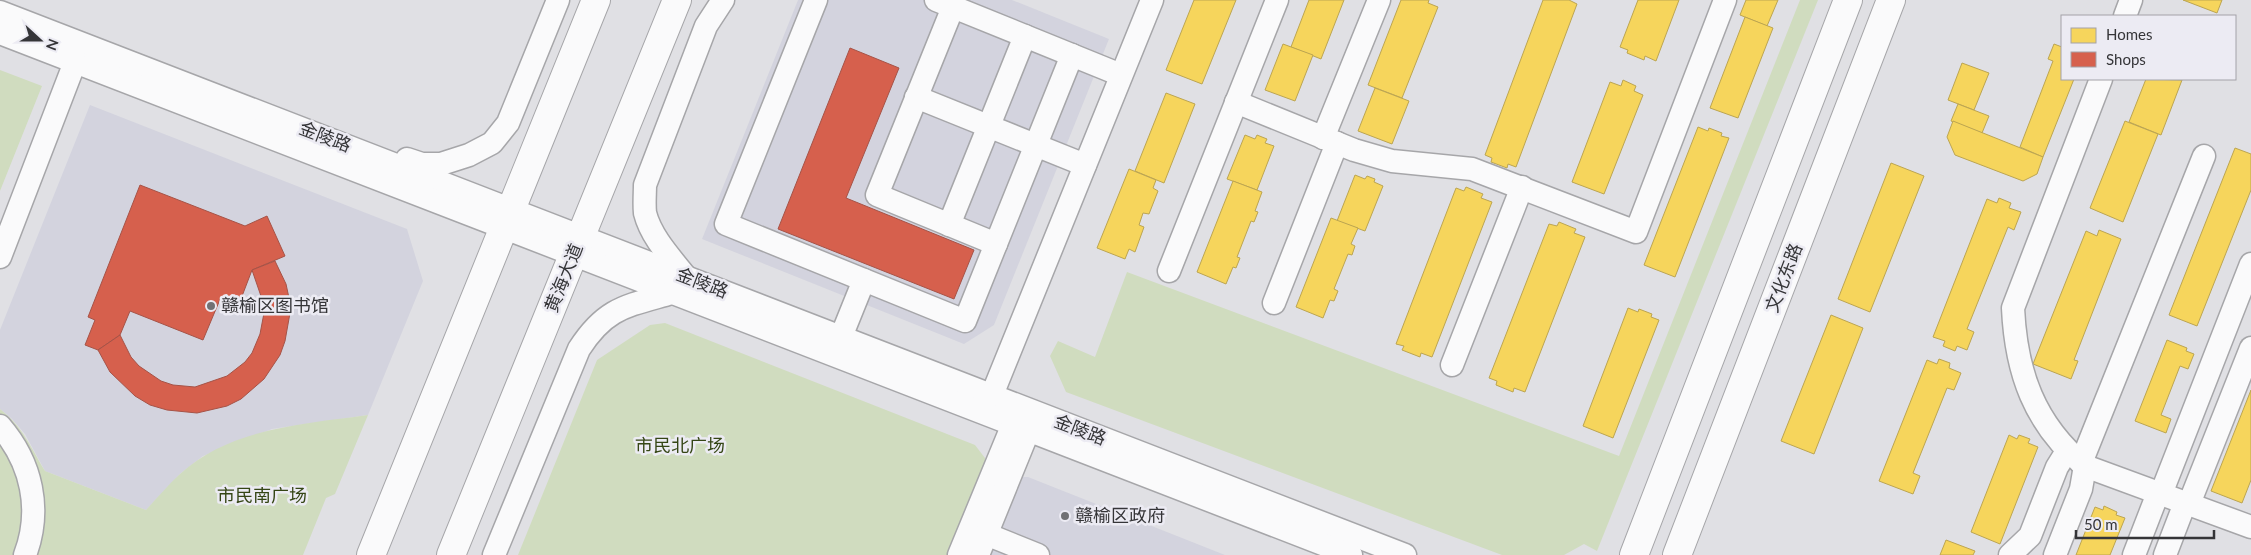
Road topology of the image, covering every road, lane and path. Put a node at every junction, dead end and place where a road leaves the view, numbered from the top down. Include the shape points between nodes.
1 (558, 0) edge
2 (596, 0) edge
3 (677, 0) edge
4 (723, 0) edge
5 (816, 0) edge
6 (1152, 0) edge
7 (1277, 0) edge
8 (1379, 0) edge
9 (1725, 0) edge
10 (1848, 0) edge
11 (1891, 0) edge
12 (2131, 0) edge
13 (944, 3) edge
14 (0, 12) edge
15 (2125, 15) edge
16 (0, 33) edge
17 (1025, 36) junction
18 (1072, 55) junction
19 (75, 62) junction
20 (1121, 75) junction
21 (2101, 80) edge
22 (916, 97) junction
23 (1236, 102) junction
24 (241, 105) junction
25 (989, 126) junction
26 (1330, 140) junction
27 (1036, 145) junction
28 (2204, 156) dead end
29 (1085, 165) junction
30 (1522, 187) junction
31 (508, 219) junction
32 (949, 225) junction
33 (996, 244) junction
34 (577, 246) junction
35 (0, 257) edge
36 (2251, 264) edge
37 (1169, 271) dead end
38 (864, 280) junction
39 (679, 285) junction
40 (1274, 303) dead end
41 (841, 337) junction
42 (2251, 348) edge
43 (1452, 365) dead end
44 (992, 395) junction
45 (1024, 418) junction
46 (0, 426) edge
47 (2078, 460) junction
48 (2159, 493) junction
49 (2187, 503) junction
50 (2251, 527) edge
51 (986, 534) junction
52 (25, 555) edge
53 (371, 555) edge
54 (452, 555) edge
55 (494, 555) edge
56 (959, 555) edge
57 (978, 555) edge
58 (1038, 555) edge
59 (1351, 555) edge
60 (1405, 555) edge
61 (1634, 555) edge
62 (1678, 555) edge
63 (2010, 555) edge
64 (2055, 555) edge
65 (2134, 555) edge
66 (2165, 555) edge

1 - 24 street via 508,124 492,143 469,155 441,164 422,164 258,102
2 - 31 main road
3 - 34 main road, 黄海大道
4 - 39 street via 706,26 645,185 645,212
5 - 38 street via 726,224
6 - 20 street
7 - 23 street
8 - 26 street
9 - 30 street via 1636,232
10 - 61 main road
11 - 62 main road, 文化东路
12 - 15 street
13 - 17 street
13 - 22 street
14 - 24 street, 金陵路
16 - 19 street, 金陵路
17 - 18 street
17 - 25 street
18 - 20 street
18 - 27 street
19 - 31 street, 金陵路
19 - 35 street
20 - 29 street
21 - 47 street via 2013,308 2014,337 2026,385 2039,412
22 - 25 street
22 - 32 street via 877,195
23 - 26 street
23 - 37 street
24 - 31 street, 金陵路
25 - 27 street
25 - 32 street
26 - 30 street via 1392,161 1472,169
26 - 40 street
27 - 29 street
27 - 33 street
28 - 47 street
29 - 44 street
30 - 43 street
31 - 34 street, 金陵路
31 - 53 main road
32 - 33 street
33 - 38 street via 965,321
34 - 39 street, 金陵路
34 - 54 main road, 黄海大道
36 - 48 street
38 - 41 street
39 - 41 street, 金陵路
39 - 45 street, 金陵路
39 - 55 street via 620,308 599,322 587,337 579,349
41 - 44 street, 金陵路
42 - 49 street
44 - 45 street, 金陵路
45 - 51 street
45 - 56 street
45 - 59 street, 金陵路
45 - 60 street, 金陵路
46 - 52 street via 22,459 33,495 31,539
47 - 48 street
47 - 63 street via 2057,467 2030,536
47 - 64 street via 2080,489
48 - 49 street
48 - 65 street
49 - 50 street
49 - 66 street
51 - 57 street
51 - 58 street

